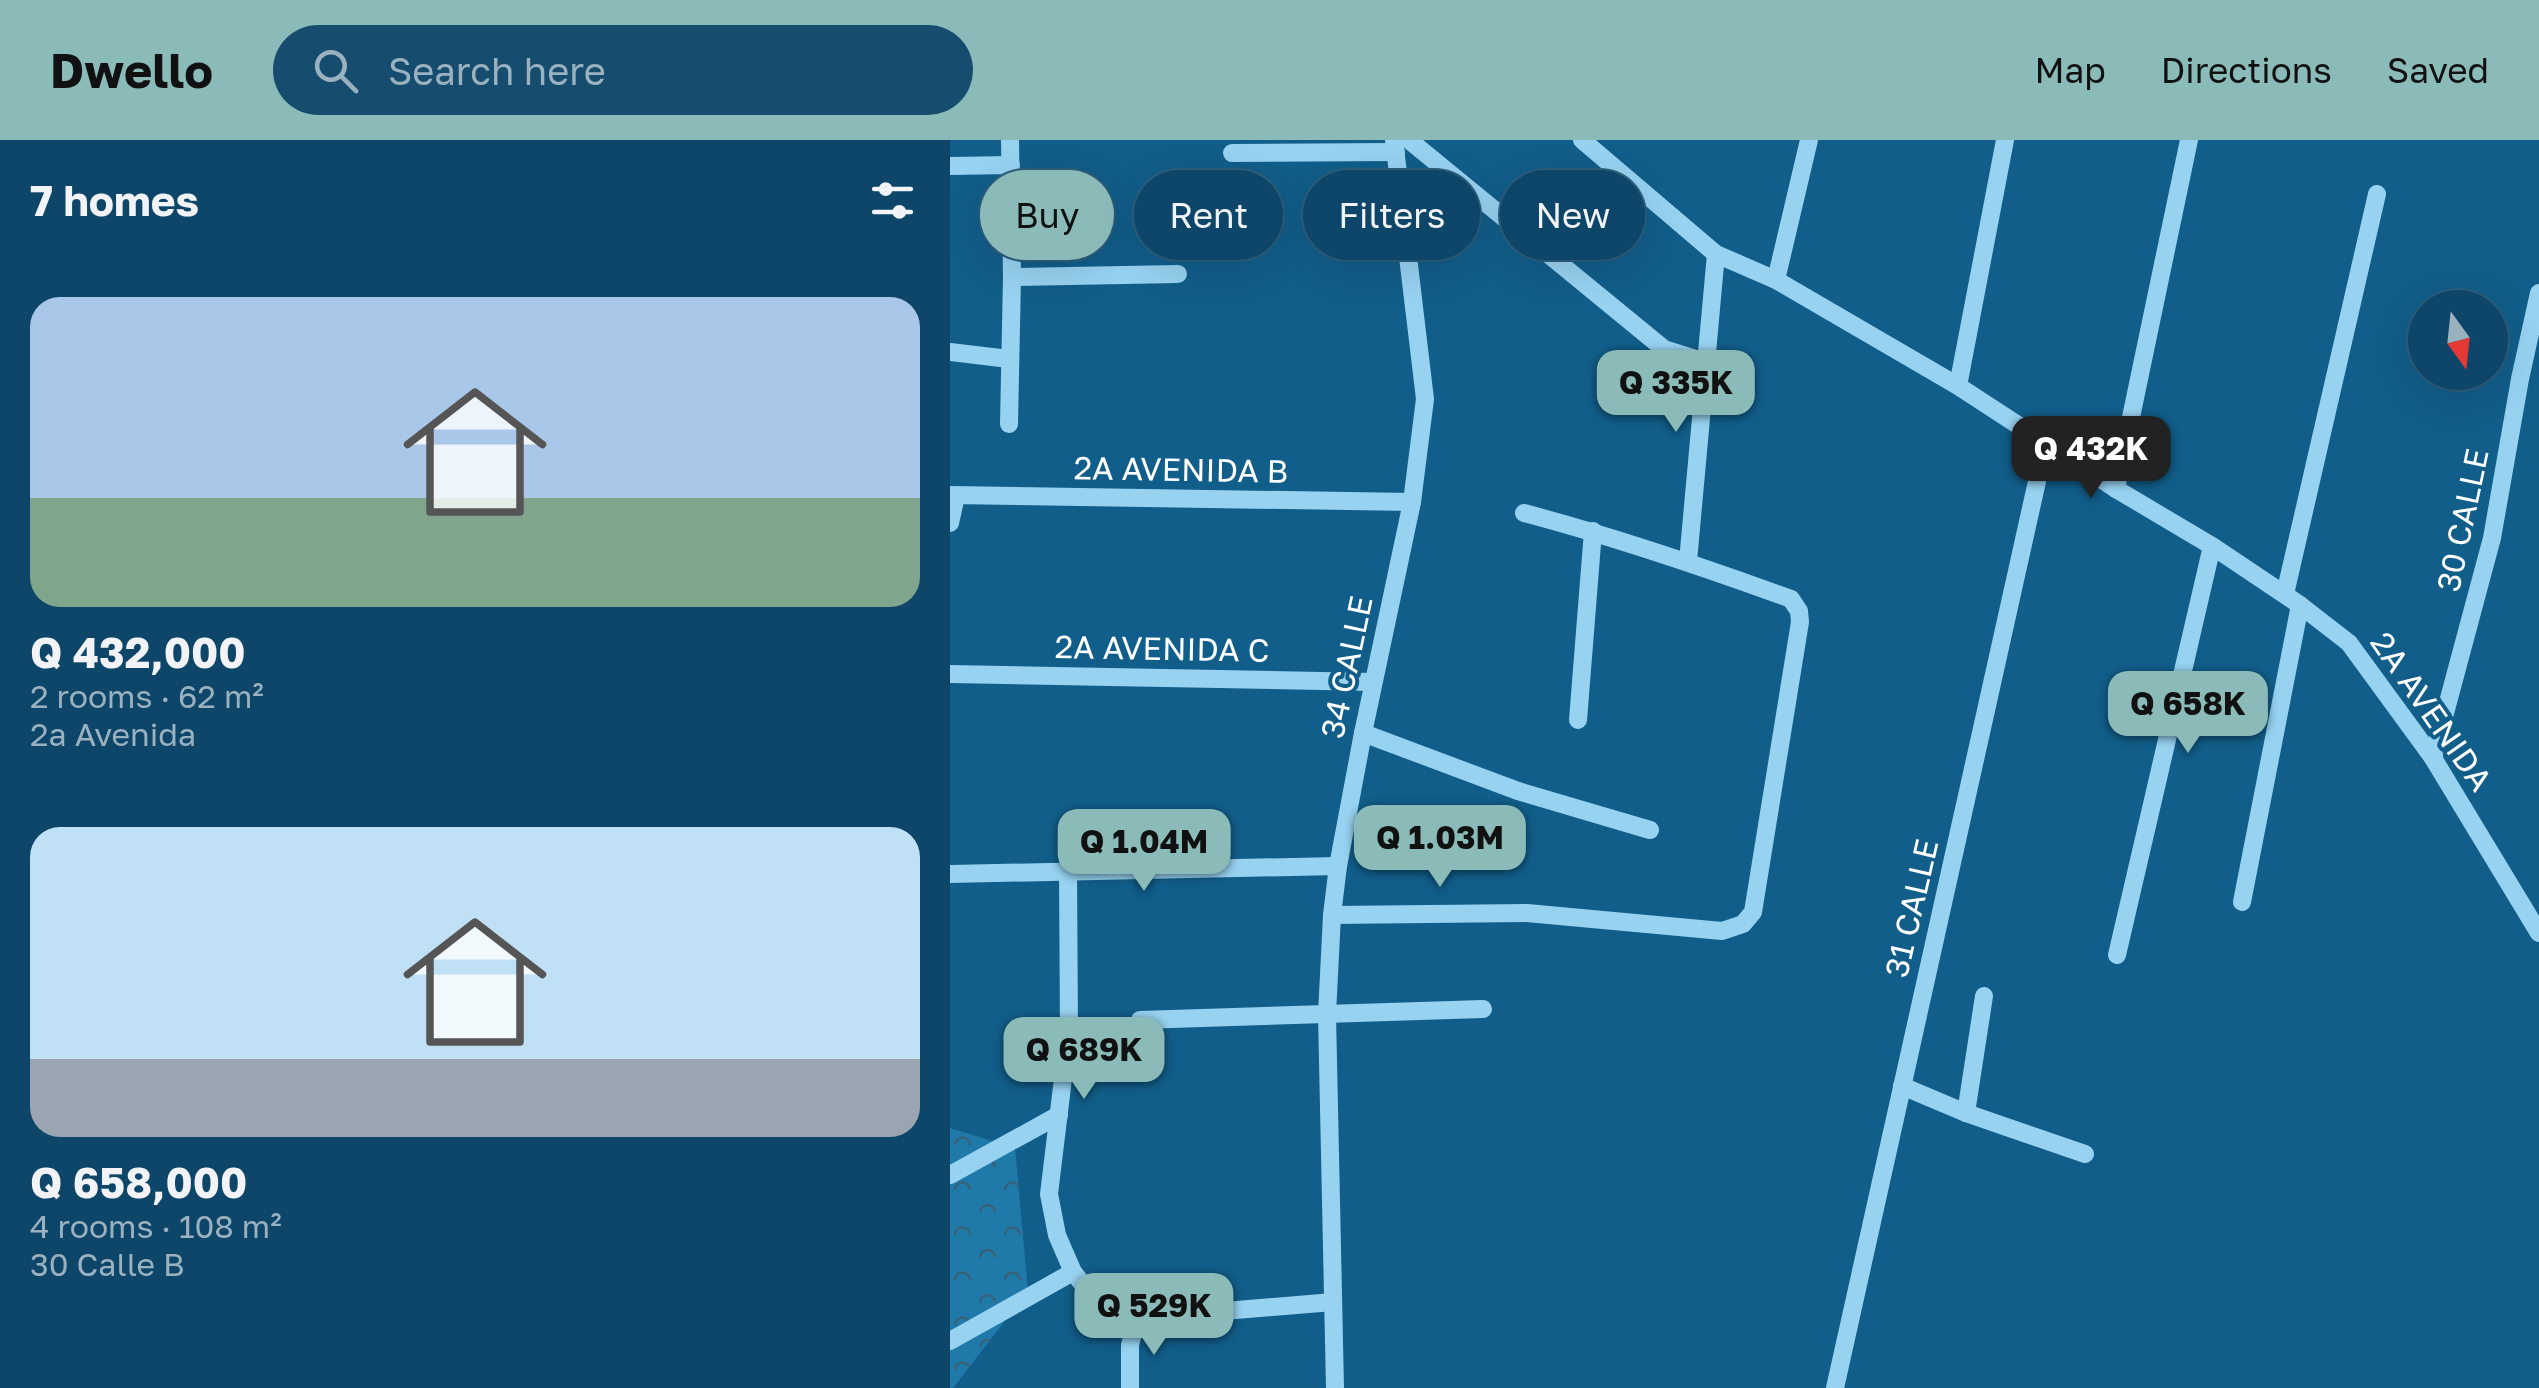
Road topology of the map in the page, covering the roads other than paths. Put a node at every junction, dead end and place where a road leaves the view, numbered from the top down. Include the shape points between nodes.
1 (1010, 140) edge
2 (1582, 140) edge
3 (1809, 140) edge
4 (2006, 140) edge
5 (2189, 140) edge
6 (1400, 144) edge
7 (1232, 153) dead end
8 (1011, 165) junction
9 (950, 166) edge
10 (2377, 194) dead end
11 (1716, 254) junction
12 (1178, 274) dead end
13 (1012, 276) junction
14 (1776, 280) junction
15 (2539, 293) edge
16 (950, 352) edge
17 (1009, 359) junction
18 (1706, 362) junction
19 (2520, 379) junction
20 (1958, 386) junction
21 (2539, 389) edge
22 (1009, 424) dead end
23 (2046, 441) junction
24 (2116, 489) junction
25 (953, 495) edge
26 (1412, 502) junction
27 (1524, 513) dead end
28 (950, 523) edge
29 (1593, 531) junction
30 (2212, 546) junction
31 (1688, 561) junction
32 (2292, 600) junction
33 (950, 674) edge
34 (1373, 682) junction
35 (1578, 720) dead end
36 (1363, 733) junction
37 (2434, 758) junction
38 (1650, 830) dead end
39 (1338, 866) junction
40 (1068, 871) junction
41 (950, 874) edge
42 (2242, 902) dead end
43 (1332, 914) junction
44 (2539, 933) edge
45 (2118, 956) dead end
46 (1984, 996) dead end
47 (1483, 1009) dead end
48 (1327, 1014) junction
49 (1140, 1020) dead end
50 (1902, 1086) junction
51 (1966, 1113) junction
52 (1059, 1115) junction
53 (2085, 1154) dead end
54 (950, 1176) edge
55 (1073, 1272) junction
56 (1333, 1302) junction
57 (1136, 1324) junction
58 (950, 1341) edge
59 (1130, 1388) edge
60 (1335, 1388) edge
61 (1835, 1388) edge

1 - 8 street
2 - 11 street, 2A AVENIDA
3 - 14 street
4 - 20 street
5 - 24 street
6 - 7 street
6 - 18 street via 1664,349
6 - 26 street, 34 CALLE via 1425,399
8 - 9 street
8 - 13 street
10 - 32 street
11 - 14 street, 2A AVENIDA
11 - 18 street
12 - 13 street
13 - 17 street
14 - 20 street, 2A AVENIDA
15 - 19 street, 30 CALLE
16 - 17 street
17 - 22 street
18 - 31 street
19 - 21 street
19 - 37 street, 30 CALLE via 2492,538
20 - 23 street, 2A AVENIDA
23 - 24 street, 2A AVENIDA
23 - 50 street, 31 CALLE
24 - 30 street, 2A AVENIDA
25 - 26 street, 2A AVENIDA B
25 - 28 street
26 - 34 street, 34 CALLE
27 - 29 street
29 - 31 street
29 - 35 street
30 - 32 street, 2A AVENIDA
30 - 45 street
31 - 43 street via 1791,599 1799,611 1752,912 1743,924 1722,930 1527,913
32 - 37 street, 2A AVENIDA via 2349,644
32 - 42 street
33 - 34 street, 2A AVENIDA C
34 - 36 street, 34 CALLE
36 - 38 street
36 - 39 street, 34 CALLE
37 - 44 street, 2A AVENIDA
39 - 40 street
39 - 43 street, 34 CALLE
40 - 41 street
40 - 52 street via 1069,1030
43 - 48 street, 34 CALLE
46 - 51 street
47 - 48 street
48 - 49 street
48 - 56 street, 34 CALLE
50 - 51 street
50 - 61 street, 31 CALLE
51 - 53 street
52 - 54 street
52 - 55 street via 1049,1194
55 - 57 street via 1095,1299
55 - 58 street
56 - 57 street via 1153,1317
56 - 60 street, 34 CALLE
57 - 59 street

